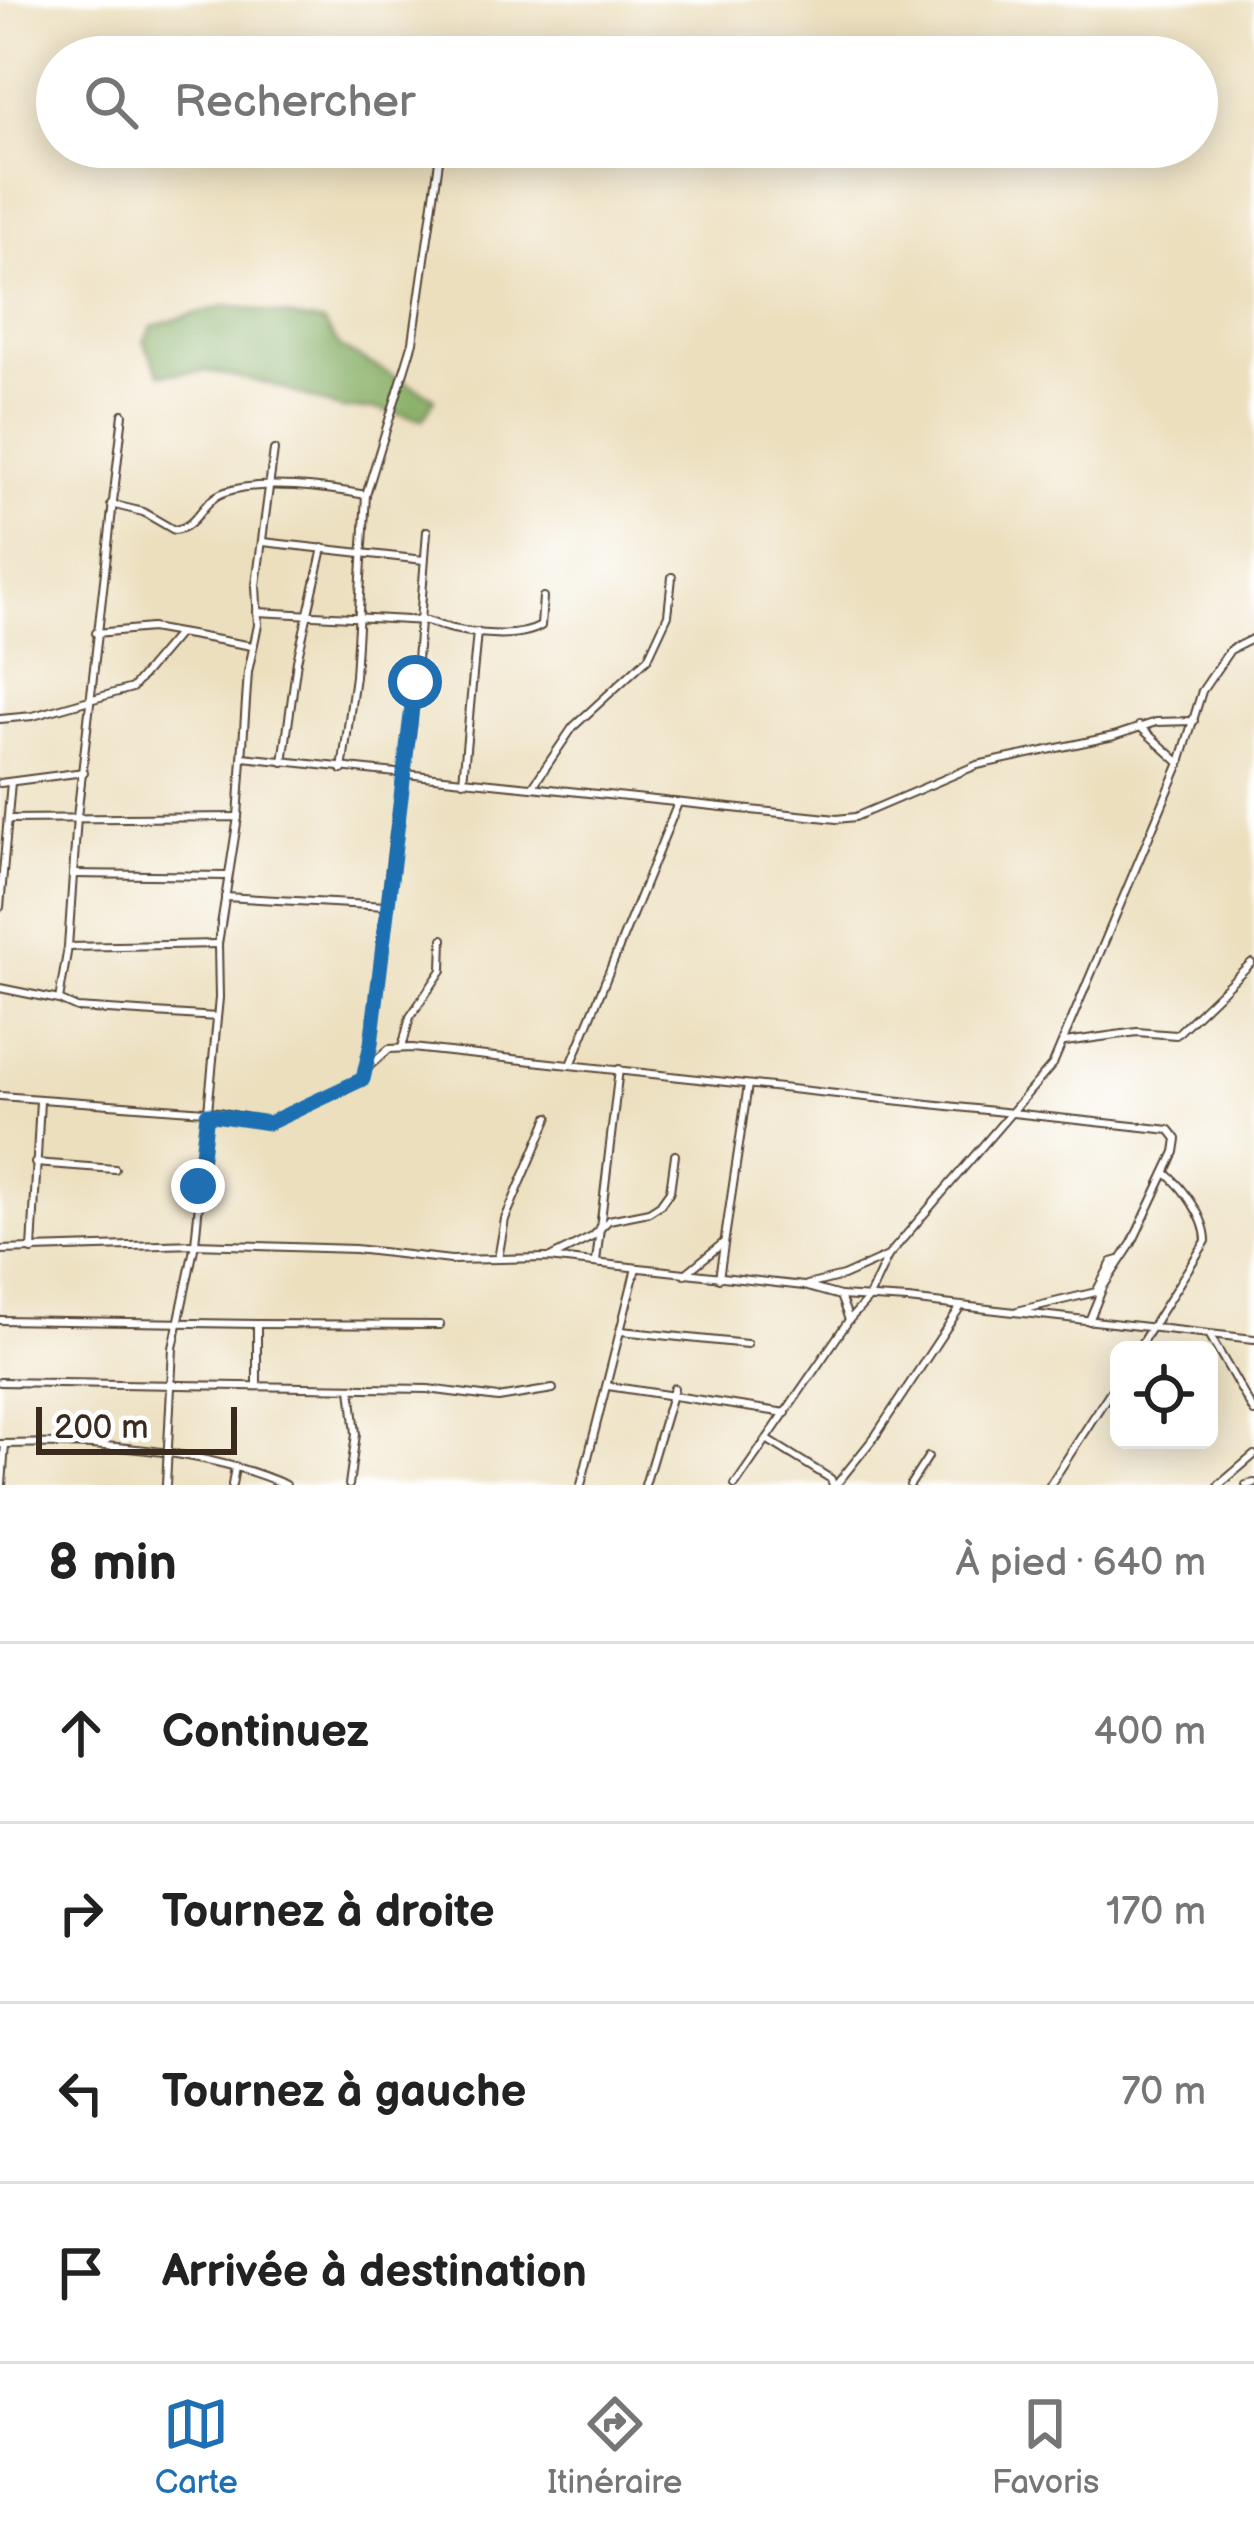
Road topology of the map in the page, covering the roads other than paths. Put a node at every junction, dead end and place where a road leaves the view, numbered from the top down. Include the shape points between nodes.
1 (438, 168) edge
2 (122, 414) dead end
3 (274, 450) dead end
4 (267, 488) junction
5 (366, 495) junction
6 (110, 504) junction
7 (427, 532) dead end
8 (263, 542) junction
9 (323, 548) junction
10 (361, 553) junction
11 (424, 560) junction
12 (672, 577) dead end
13 (543, 597) dead end
14 (257, 612) junction
15 (309, 614) junction
16 (360, 617) junction
17 (418, 622) junction
18 (476, 632) junction
19 (96, 633) junction
20 (177, 635) junction
21 (1254, 638) edge
22 (252, 646) junction
23 (90, 702) junction
24 (0, 719) edge
25 (1194, 721) junction
26 (1139, 726) junction
27 (243, 758) junction
28 (283, 762) junction
29 (1180, 763) junction
30 (342, 770) junction
31 (84, 772) junction
32 (402, 774) junction
33 (463, 781) junction
34 (11, 782) junction
35 (0, 783) edge
36 (533, 786) junction
37 (678, 803) junction
38 (77, 817) junction
39 (238, 817) junction
40 (8, 820) junction
41 (73, 874) junction
42 (228, 876) junction
43 (225, 897) junction
44 (387, 906) junction
45 (0, 908) edge
46 (443, 939) dead end
47 (218, 944) junction
48 (68, 947) junction
49 (1251, 963) dead end
50 (0, 988) edge
51 (59, 1000) junction
52 (217, 1017) junction
53 (1065, 1042) junction
54 (402, 1048) junction
55 (571, 1065) junction
56 (367, 1069) junction
57 (619, 1069) junction
58 (749, 1084) junction
59 (0, 1096) edge
60 (40, 1100) junction
61 (1008, 1113) junction
62 (207, 1114) junction
63 (549, 1117) dead end
64 (675, 1155) dead end
65 (34, 1163) junction
66 (115, 1169) dead end
67 (1165, 1173) junction
68 (600, 1229) junction
69 (723, 1243) junction
70 (195, 1244) junction
71 (0, 1250) edge
72 (32, 1250) junction
73 (888, 1256) junction
74 (548, 1258) junction
75 (498, 1259) junction
76 (1119, 1260) junction
77 (596, 1263) junction
78 (636, 1268) junction
79 (685, 1274) junction
80 (719, 1278) junction
81 (804, 1286) junction
82 (840, 1296) junction
83 (868, 1299) junction
84 (962, 1306) junction
85 (1014, 1312) junction
86 (849, 1320) junction
87 (0, 1321) edge
88 (1089, 1321) junction
89 (177, 1323) junction
90 (256, 1324) junction
91 (440, 1325) dead end
92 (1151, 1328) junction
93 (621, 1331) junction
94 (1209, 1334) junction
95 (1254, 1339) edge
96 (1143, 1341) edge
97 (747, 1344) dead end
98 (0, 1382) edge
99 (608, 1385) junction
100 (257, 1386) junction
101 (173, 1387) junction
102 (351, 1388) junction
103 (553, 1389) dead end
104 (673, 1392) junction
105 (1110, 1392) edge
106 (1254, 1412) edge
107 (786, 1414) junction
108 (768, 1440) junction
109 (3, 1444) edge
110 (1254, 1455) edge
111 (169, 1456) junction
112 (928, 1457) dead end
113 (235, 1467) junction
114 (2, 1485) edge
115 (166, 1485) edge
116 (232, 1485) edge
117 (286, 1485) edge
118 (349, 1485) edge
119 (581, 1485) edge
120 (645, 1485) edge
121 (735, 1485) edge
122 (834, 1485) edge
123 (910, 1485) edge
124 (1050, 1485) edge
125 (1220, 1485) edge

1 - 5 street via 413,342
2 - 6 street
3 - 4 street
4 - 5 street
4 - 6 street via 224,492 190,526 174,530
4 - 8 street
5 - 10 street
6 - 19 street
7 - 11 street
8 - 9 street
8 - 14 street
9 - 10 street
9 - 15 street
10 - 11 street
10 - 16 street
11 - 17 street
12 - 36 street via 668,615 647,658 573,727
13 - 18 street via 538,629
14 - 15 street
14 - 22 street
15 - 16 street
15 - 28 street
16 - 17 street
16 - 30 street
17 - 18 street
17 - 32 street
18 - 33 street
19 - 20 street via 143,628
19 - 23 street
20 - 22 street
20 - 23 street via 132,688
21 - 25 street via 1211,673
22 - 27 street
23 - 24 street
23 - 31 street
25 - 26 street
25 - 29 street
26 - 29 street
26 - 37 street via 977,765 855,817
27 - 28 street
27 - 39 street
28 - 30 street
29 - 53 street
30 - 32 street
31 - 34 street
31 - 38 street
32 - 33 street
32 - 44 street
33 - 36 street
34 - 35 street
34 - 40 street
36 - 37 street
37 - 55 street
38 - 39 street
38 - 40 street
38 - 41 street
39 - 42 street
40 - 45 street
41 - 42 street
41 - 48 street
42 - 43 street
43 - 44 street
43 - 47 street
44 - 56 street
46 - 54 street via 442,970 410,1017
47 - 48 street
47 - 52 street
48 - 51 street
49 - 53 street via 1176,1035
50 - 51 street
51 - 52 street via 76,1008
52 - 62 street
53 - 61 street
54 - 55 street
54 - 56 street
55 - 57 street
56 - 62 street via 348,1089 269,1123
57 - 58 street
57 - 68 street
58 - 61 street
58 - 69 street
59 - 60 street
60 - 62 street
60 - 65 street
61 - 67 street via 1170,1130 1178,1139
61 - 73 street
62 - 70 street
63 - 75 street via 505,1219
64 - 68 street via 660,1205
65 - 66 street
65 - 72 street
67 - 76 street
67 - 92 street via 1189,1192 1207,1233
68 - 74 street
68 - 77 street
69 - 79 street
69 - 80 street
70 - 72 street
70 - 75 street
70 - 89 street
71 - 72 street
73 - 81 street
73 - 83 street
74 - 75 street
74 - 77 street
76 - 85 street via 1096,1292
76 - 88 street
77 - 78 street
78 - 79 street
78 - 93 street
79 - 80 street
80 - 81 street
81 - 82 street
82 - 83 street
82 - 86 street
83 - 84 street
83 - 86 street
84 - 85 street
84 - 122 street
85 - 88 street
86 - 107 street
87 - 89 street
88 - 92 street
89 - 90 street
89 - 101 street
90 - 91 street
90 - 100 street
92 - 94 street
92 - 96 street
93 - 97 street
93 - 99 street
94 - 95 street
94 - 106 street
98 - 101 street
99 - 104 street
99 - 119 street
100 - 101 street
100 - 102 street
101 - 111 street
102 - 103 street via 498,1398
102 - 118 street
104 - 107 street
104 - 120 street
105 - 124 street
107 - 108 street
108 - 121 street
108 - 122 street
109 - 111 street via 65,1442
109 - 114 street
110 - 125 street
111 - 113 street
111 - 115 street
112 - 123 street
113 - 116 street
113 - 117 street

